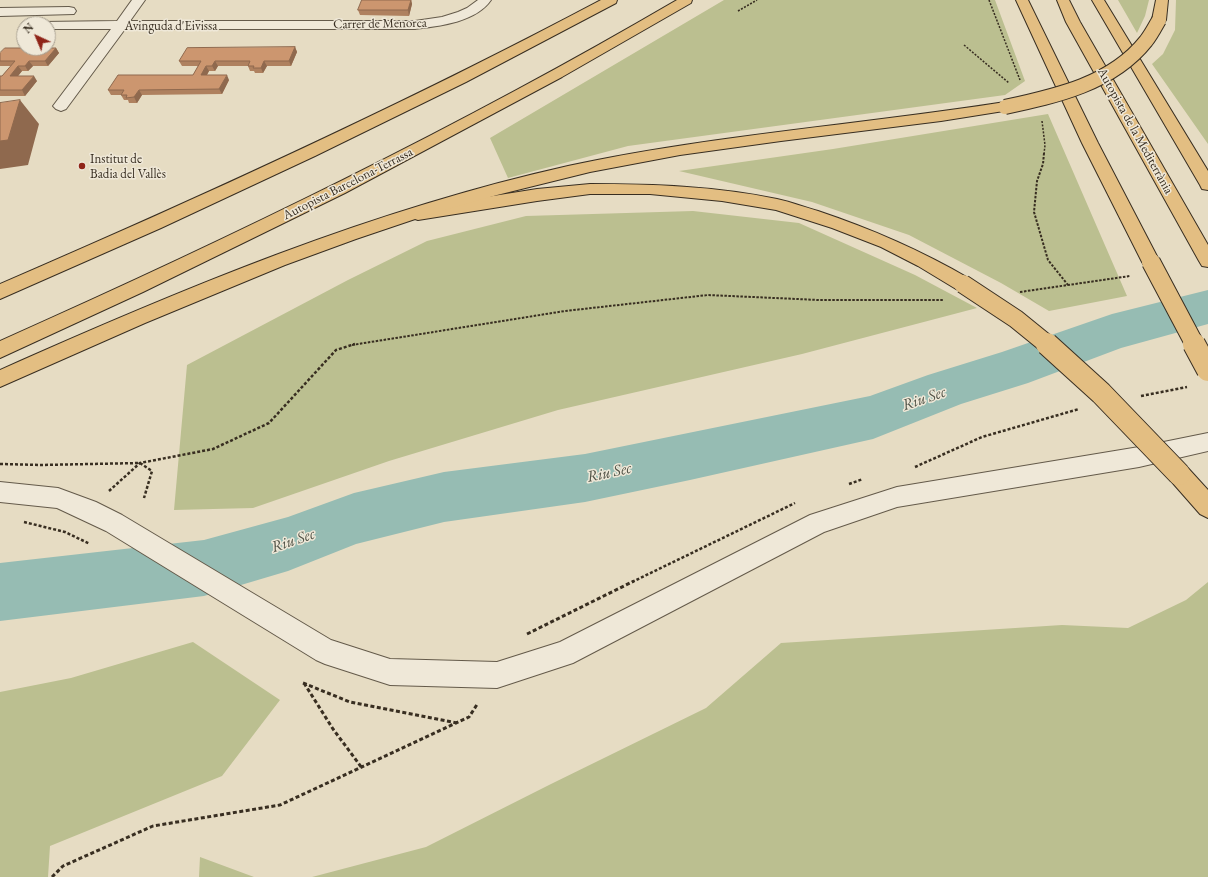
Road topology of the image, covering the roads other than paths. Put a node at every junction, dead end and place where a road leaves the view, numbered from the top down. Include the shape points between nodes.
1 (485, 0) edge
2 (611, 0) edge
3 (686, 0) edge
4 (1022, 0) edge
5 (1063, 0) edge
6 (1098, 0) edge
7 (1162, 0) edge
8 (133, 8) edge
9 (83, 11) dead end
10 (0, 12) edge
11 (304, 12) dead end
12 (0, 24) edge
13 (16, 25) edge
14 (56, 25) edge
15 (120, 26) junction
16 (298, 26) junction
17 (61, 106) dead end
18 (1208, 185) edge
19 (407, 216) junction
20 (1206, 258) edge
21 (0, 292) edge
22 (0, 350) edge
23 (1208, 370) edge
24 (0, 379) edge
25 (1208, 442) edge
26 (0, 492) edge
27 (1208, 507) edge

1 - 16 street, Carrer de Menorca via 458,16 435,23
2 - 21 highway via 428,95 314,150
3 - 22 highway, Autopista Barcelona-Terrassa via 470,122 353,183
4 - 23 highway, bridge via 1090,142
5 - 20 highway, Autopista de la Mediterrània
6 - 18 highway
7 - 19 highway, bridge via 1159,20 1134,56 1106,75 1037,100 967,113 678,151 565,173
8 - 15 street
9 - 10 street
11 - 16 street
12 - 13 street
14 - 15 street, Avinguda d'Eivissa
15 - 16 street, Avinguda d'Eivissa
15 - 17 street
19 - 24 highway via 350,233 251,270
19 - 27 highway, bridge via 590,189 650,189 722,195 778,205 838,224 924,261 956,292 1015,319 1089,380 1138,428
25 - 26 street via 1138,457 897,497 818,523 564,654 497,675 390,672 325,651 114,523 88,510 58,498

